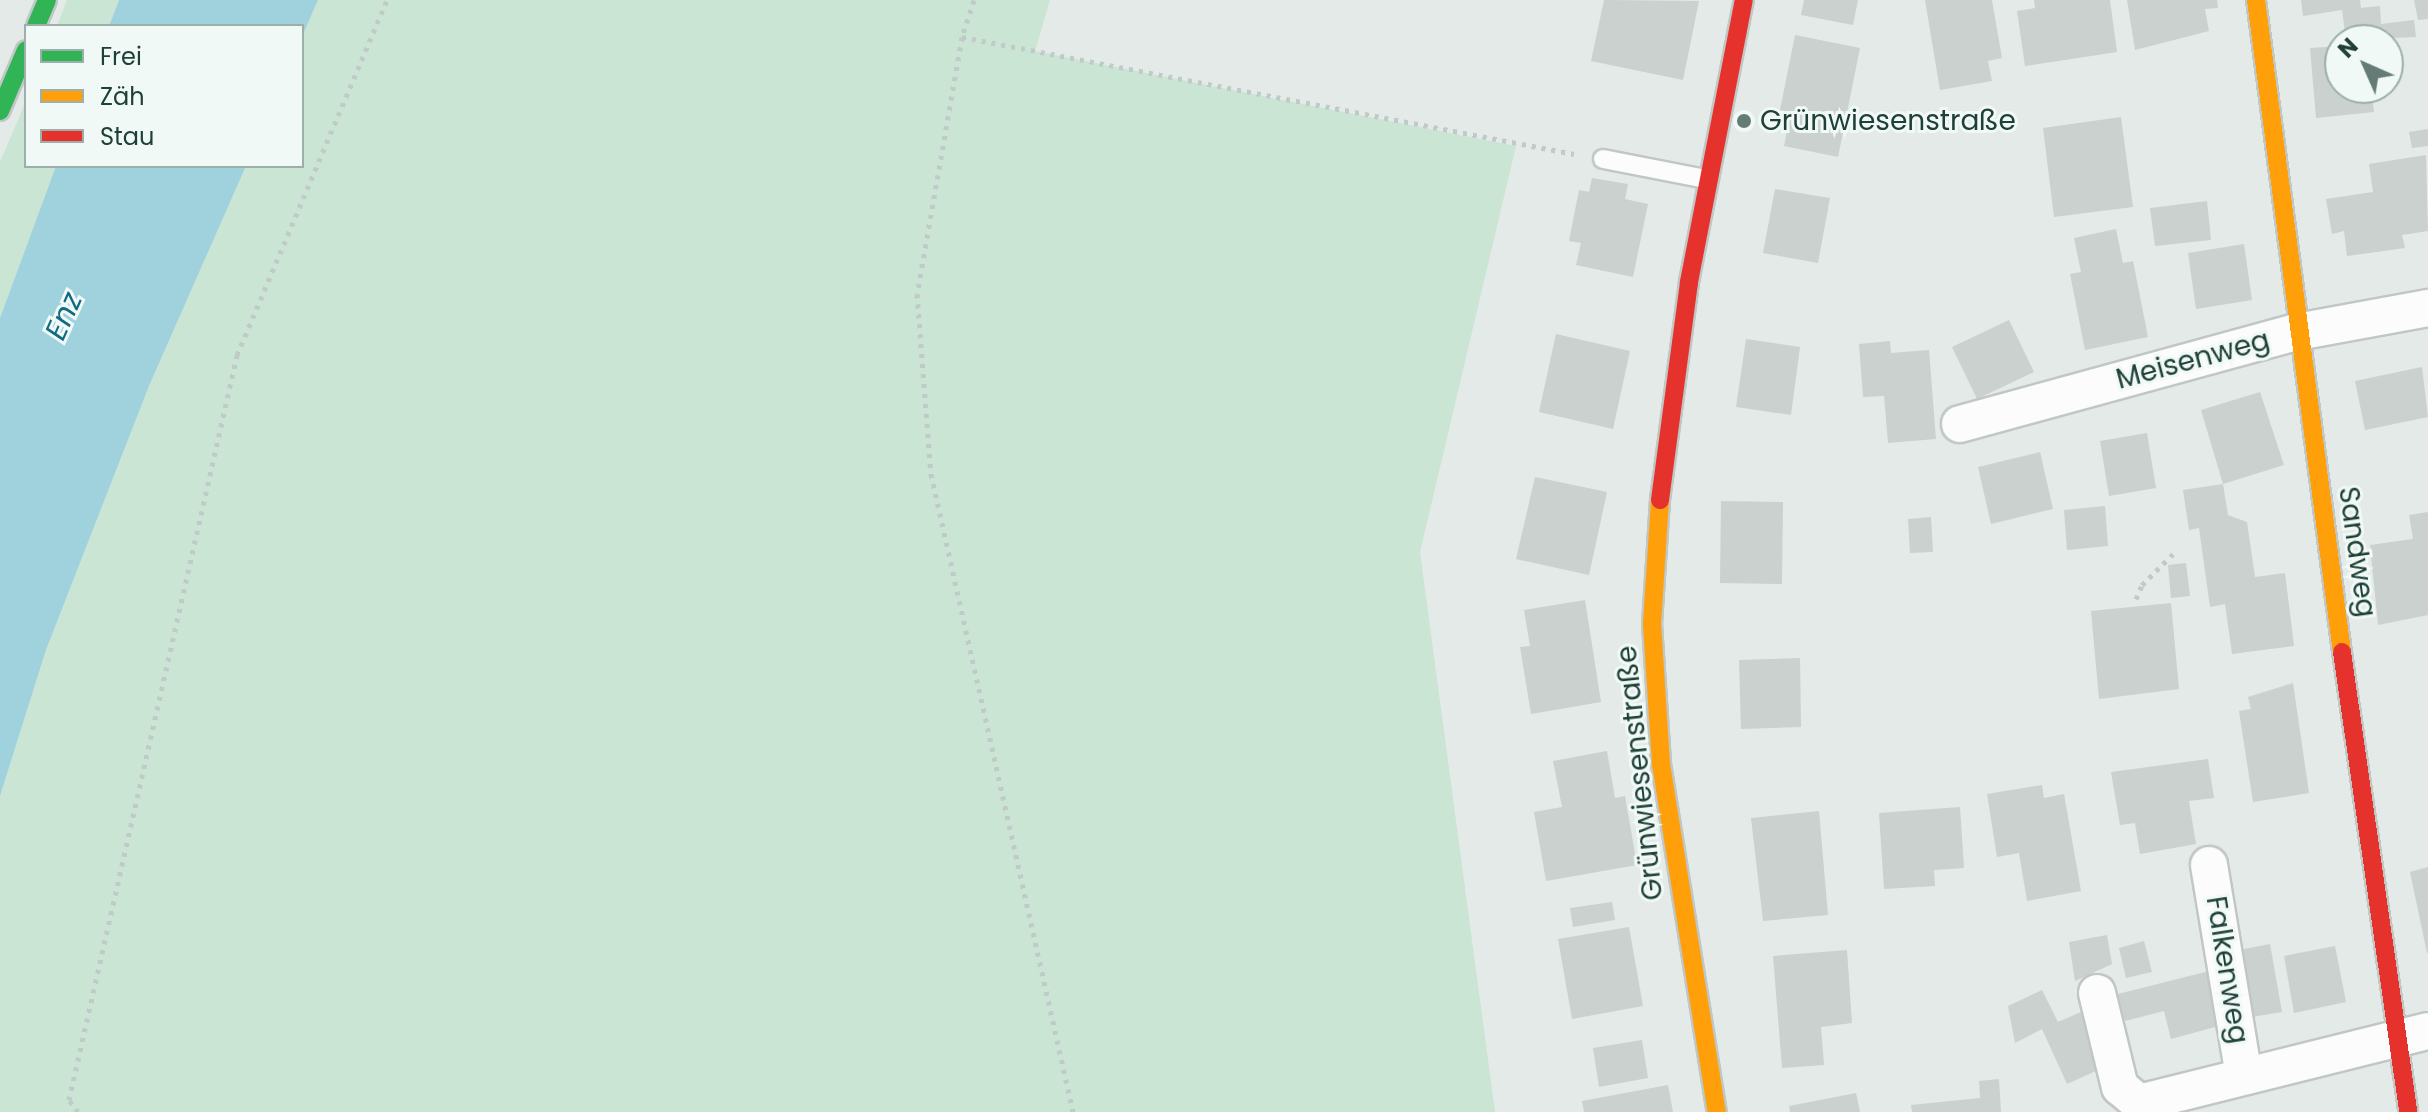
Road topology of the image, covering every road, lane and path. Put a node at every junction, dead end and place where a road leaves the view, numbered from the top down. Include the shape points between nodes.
1 (47, 0) edge
2 (387, 0) edge
3 (974, 0) edge
4 (1744, 0) edge
5 (2256, 0) edge
6 (37, 24) edge
7 (962, 37) junction
8 (24, 55) edge
9 (0, 111) edge
10 (1603, 159) joint
11 (1706, 179) junction
12 (2428, 308) edge
13 (2297, 332) junction
14 (1960, 424) dead end
15 (2177, 550) dead end
16 (2136, 599) dead end
17 (2209, 865) dead end
18 (2097, 993) dead end
19 (2414, 1035) edge
20 (2244, 1076) junction
21 (78, 1112) edge
22 (1073, 1112) edge
23 (1717, 1112) edge
24 (2408, 1112) edge

1 - 6 street
2 - 21 path via 237,355 69,1100
3 - 7 path
4 - 11 street, Grünwiesenstraße
5 - 13 street, Sandweg
7 - 10 path
7 - 22 path via 917,294 931,474
8 - 9 street
10 - 11 lane
11 - 23 street, Grünwiesenstraße via 1661,480 1652,624 1661,764
12 - 13 street, Meisenweg
13 - 14 street, Meisenweg
13 - 19 street, Sandweg
15 - 16 path via 2142,585
17 - 20 street, Falkenweg
18 - 20 street, Falkenweg via 2120,1087 2139,1103
19 - 20 street, Falkenweg
19 - 24 street, Sandweg

